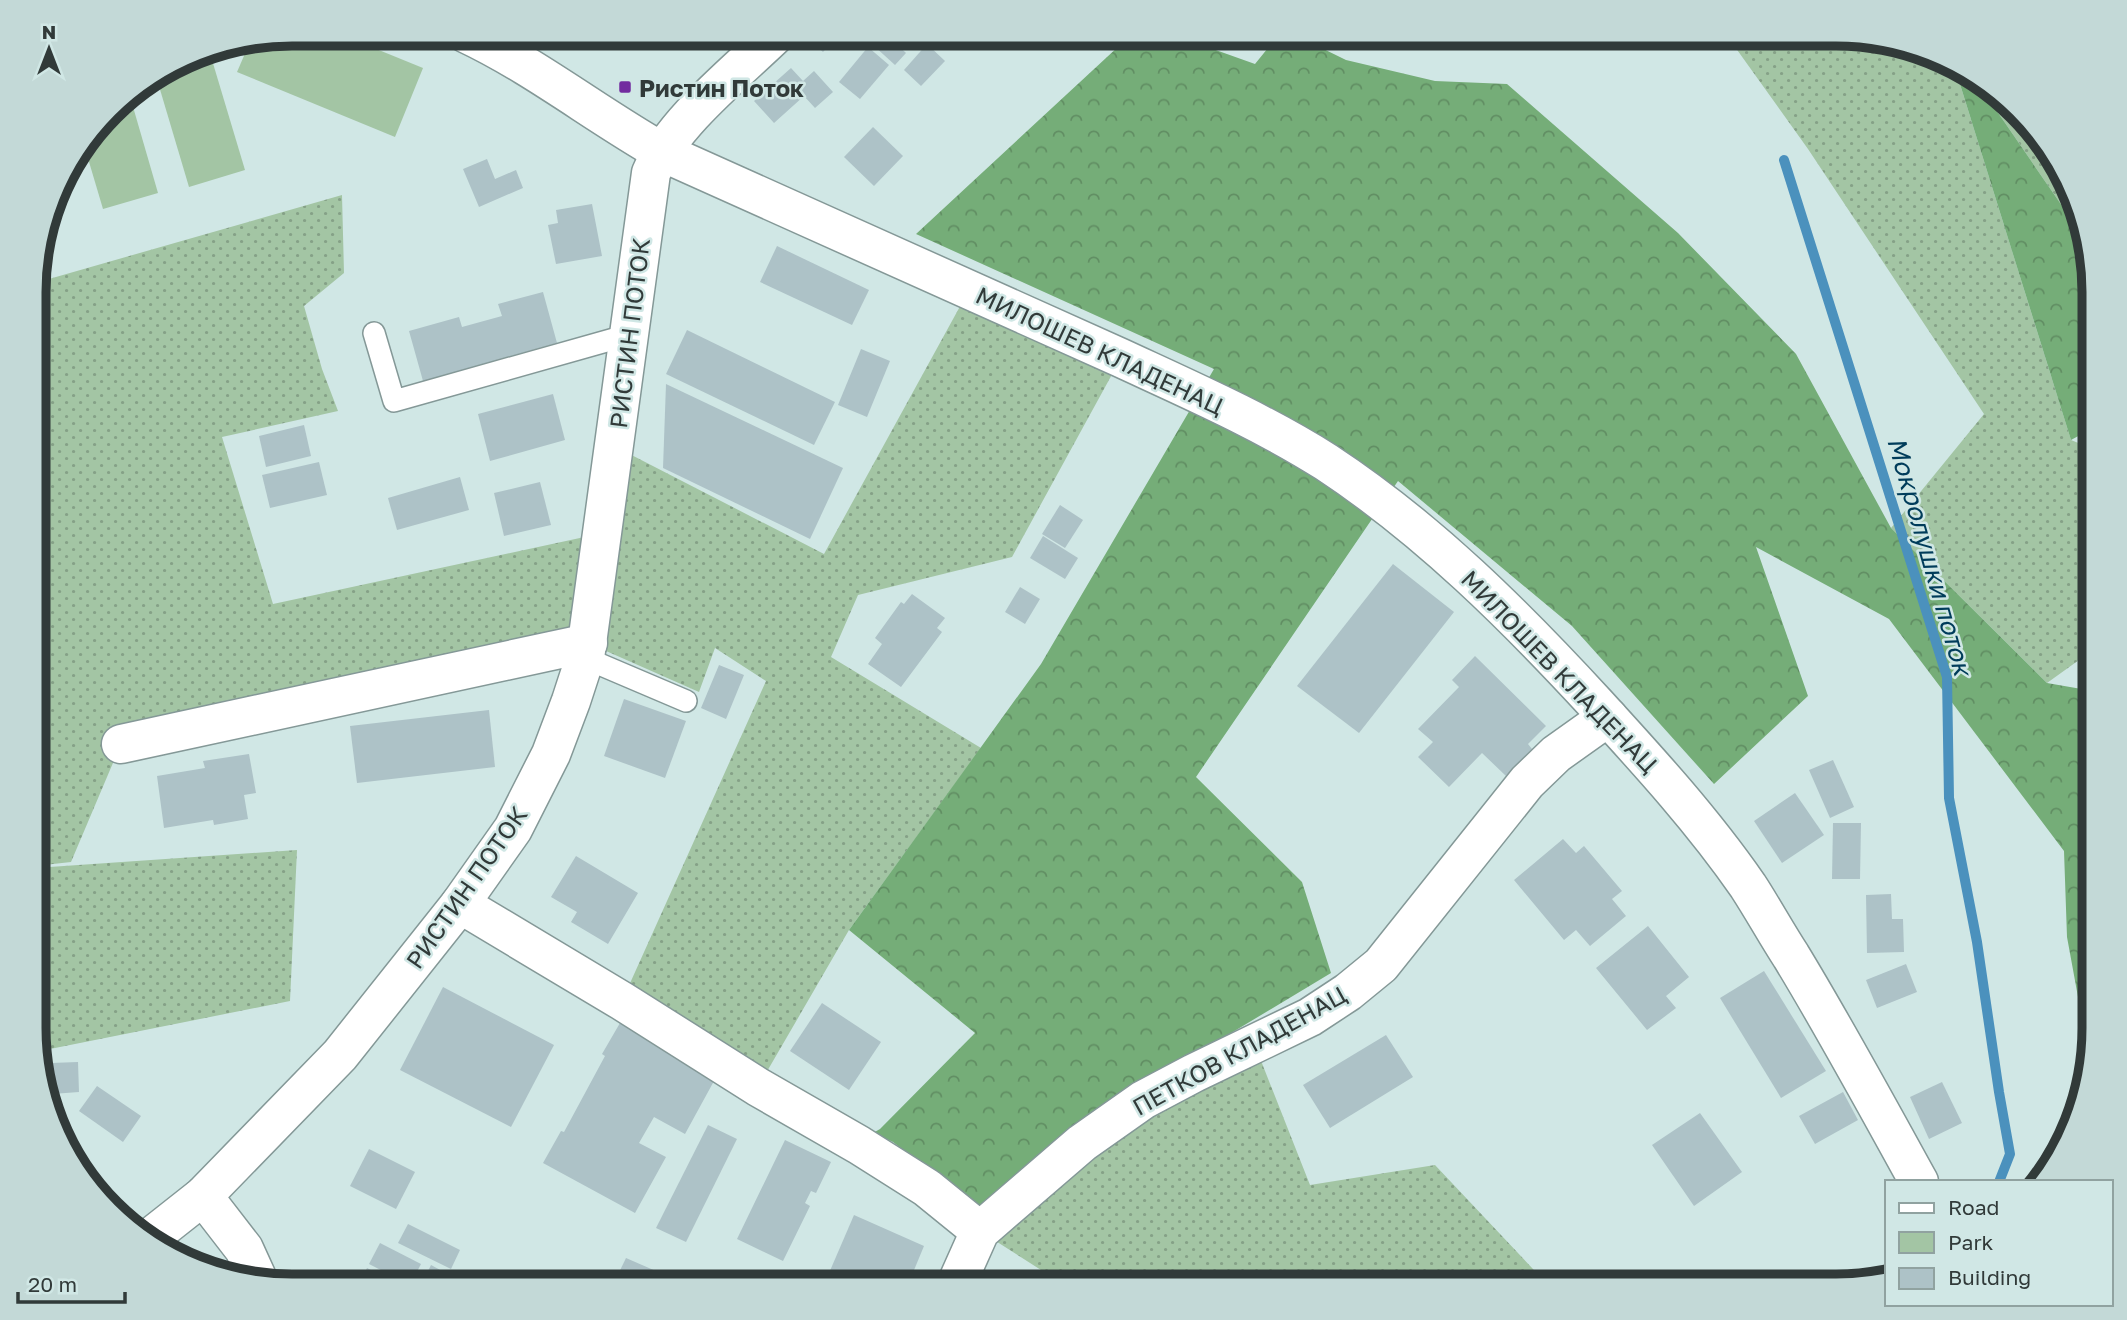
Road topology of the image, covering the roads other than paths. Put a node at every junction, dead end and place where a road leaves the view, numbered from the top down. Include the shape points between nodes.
1 (492, 46) edge
2 (763, 46) edge
3 (662, 152) junction
4 (374, 332) dead end
5 (628, 335) junction
6 (586, 651) junction
7 (686, 701) dead end
8 (1608, 717) junction
9 (121, 744) dead end
10 (460, 904) junction
11 (1918, 1180) edge
12 (203, 1196) junction
13 (980, 1231) junction
14 (156, 1233) edge
15 (254, 1271) edge
16 (961, 1274) edge

1 - 3 street, МИЛОШЕВ КЛАДЕНАЦ
2 - 3 street via 694,112
3 - 5 street, РИСТИН ПОТОК via 647,193
3 - 8 street, МИЛОШЕВ КЛАДЕНАЦ via 1196,392 1283,437 1402,518 1489,593
4 - 5 lane via 394,401
5 - 6 street, РИСТИН ПОТОК
6 - 7 lane
6 - 9 street
6 - 10 street, РИСТИН ПОТОК via 551,754 513,829
8 - 11 street, МИЛОШЕВ КЛАДЕНАЦ via 1688,807 1748,887 1840,1038
8 - 13 street, ПЕТКОВ КЛАДЕНАЦ via 1556,754 1527,782 1381,965 1349,992 1310,1017 1143,1100 1083,1143
10 - 12 street, РИСТИН ПОТОК via 340,1055
10 - 13 street via 859,1145 927,1188
12 - 14 street, РИСТИН ПОТОК
12 - 15 street via 244,1249
13 - 16 street, ПЕТКОВ КЛАДЕНАЦ

